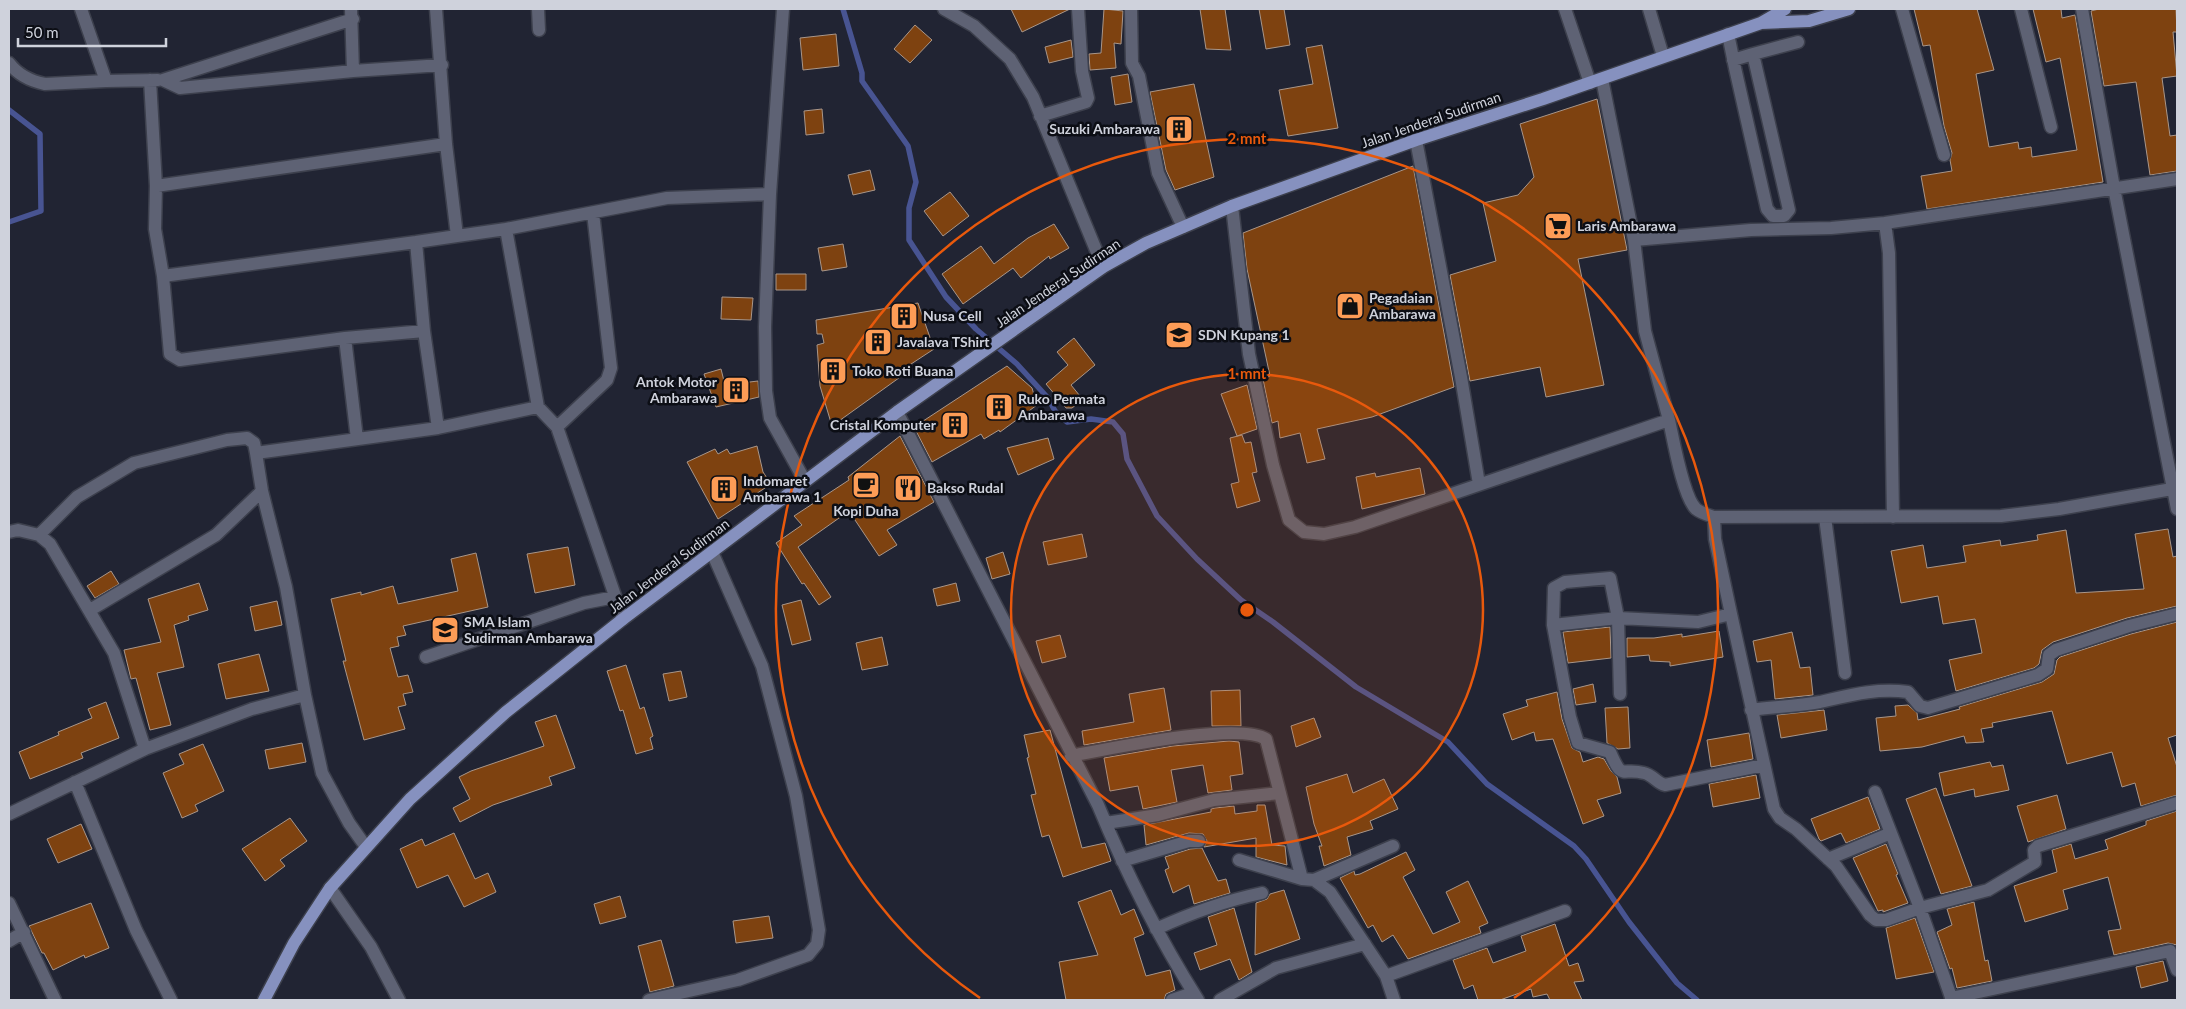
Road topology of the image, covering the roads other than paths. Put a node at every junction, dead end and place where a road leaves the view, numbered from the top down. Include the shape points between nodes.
1 (81, 9) edge
2 (436, 9) edge
3 (538, 9) edge
4 (783, 9) edge
5 (944, 9) edge
6 (1078, 9) edge
7 (1130, 9) edge
8 (1565, 9) edge
9 (1649, 9) edge
10 (1785, 9) edge
11 (1848, 9) edge
12 (1902, 9) edge
13 (2021, 9) edge
14 (2082, 9) edge
15 (352, 14) edge
16 (1761, 23) junction
17 (539, 30) dead end
18 (1728, 34) junction
19 (1798, 42) dead end
20 (1753, 54) junction
21 (1663, 56) junction
22 (1733, 60) junction
23 (9, 63) edge
24 (442, 65) junction
25 (353, 71) junction
26 (150, 80) junction
27 (163, 80) junction
28 (106, 81) junction
29 (1596, 81) junction
30 (1040, 116) junction
31 (2051, 127) dead end
32 (1416, 140) junction
33 (446, 144) junction
34 (1944, 155) dead end
35 (2177, 179) edge
36 (156, 186) junction
37 (2114, 188) junction
38 (770, 194) junction
39 (1232, 206) junction
40 (593, 213) junction
41 (1885, 223) junction
42 (1183, 227) junction
43 (506, 229) junction
44 (457, 236) junction
45 (1634, 240) junction
46 (416, 242) junction
47 (1104, 267) junction
48 (163, 276) junction
49 (424, 331) junction
50 (345, 338) junction
51 (538, 407) junction
52 (897, 412) junction
53 (1669, 420) junction
54 (438, 428) junction
55 (557, 428) junction
56 (357, 438) junction
57 (256, 453) junction
58 (805, 481) junction
59 (1479, 484) junction
60 (2172, 489) junction
61 (262, 491) junction
62 (2177, 509) edge
63 (1714, 517) junction
64 (1825, 517) junction
65 (1893, 517) junction
66 (9, 532) edge
67 (40, 535) junction
68 (712, 552) junction
69 (615, 597) junction
70 (90, 610) junction
71 (1731, 614) junction
72 (2177, 614) edge
73 (1618, 618) junction
74 (623, 619) junction
75 (1553, 625) junction
76 (426, 657) dead end
77 (1844, 673) dead end
78 (1620, 694) dead end
79 (305, 695) junction
80 (1751, 710) junction
81 (145, 749) junction
82 (1072, 756) junction
83 (1764, 765) junction
84 (75, 782) junction
85 (1875, 792) dead end
86 (1280, 793) junction
87 (2177, 803) edge
88 (9, 814) edge
89 (1106, 823) junction
90 (1890, 833) junction
91 (1199, 841) dead end
92 (1393, 846) dead end
93 (366, 847) junction
94 (1828, 859) junction
95 (1240, 860) dead end
96 (1122, 861) junction
97 (1308, 879) junction
98 (330, 888) junction
99 (1262, 894) dead end
100 (9, 903) edge
101 (1920, 908) junction
102 (1565, 911) dead end
103 (1156, 929) junction
104 (24, 932) junction
105 (9, 942) edge
106 (1365, 944) junction
107 (2177, 970) edge
108 (1386, 976) junction
109 (1195, 996) edge
110 (1952, 999) edge
111 (55, 1000) edge
112 (171, 1000) edge
113 (264, 1000) edge
114 (399, 1000) edge
115 (649, 1000) edge
116 (1172, 1000) edge
117 (1220, 1000) edge
118 (1394, 1000) edge

1 - 28 street
2 - 24 street
3 - 17 street
4 - 38 street
5 - 30 street via 974,26 1010,59 1033,97
6 - 30 street via 1082,71 1088,98 1086,102
7 - 42 street via 1132,63 1139,76 1158,173
8 - 29 street
9 - 21 street
10 - 16 main road, Jalan Jenderal Sudirman
11 - 16 main road, Jalan Jenderal Sudirman via 1809,21
12 - 34 street
13 - 31 street
14 - 37 street
15 - 25 street
15 - 27 street
16 - 18 main road, Jalan Jenderal Sudirman
18 - 21 main road, Jalan Jenderal Sudirman
18 - 22 street
19 - 20 street
20 - 22 street
20 - 22 street via 1789,210 1784,216 1774,216 1767,209
21 - 29 main road, Jalan Jenderal Sudirman
23 - 28 street via 16,73 45,84
24 - 25 street
24 - 33 street
25 - 27 street via 180,88
26 - 27 street
26 - 28 street
26 - 36 street
29 - 32 main road, Jalan Jenderal Sudirman
29 - 45 street
30 - 47 street
32 - 39 main road, Jalan Jenderal Sudirman
32 - 59 street
33 - 36 street
33 - 44 street
35 - 37 street
36 - 48 street via 156,229
37 - 41 street
37 - 60 street
38 - 40 street via 667,198
38 - 58 street via 766,391 770,418
39 - 42 main road, Jalan Jenderal Sudirman
39 - 59 street via 1249,354 1273,465 1289,520 1304,532 1324,534 1355,527
40 - 43 street
40 - 55 street via 611,368 607,380
41 - 45 street
41 - 65 street via 1889,261
42 - 47 main road, Jalan Jenderal Sudirman
43 - 44 street
43 - 51 street
44 - 46 street
45 - 53 street via 1645,331
46 - 48 street
46 - 49 street
47 - 52 main road, Jalan Jenderal Sudirman
48 - 50 street via 170,354 180,360
49 - 50 street
49 - 54 street
50 - 56 street
51 - 54 street
51 - 55 street
52 - 58 main road, Jalan Jenderal Sudirman
52 - 82 street
53 - 59 street
53 - 63 street via 1691,500 1695,508
54 - 56 street
55 - 69 street
56 - 57 street
57 - 61 street
57 - 67 street via 254,443 248,438 227,440 134,463 78,497
58 - 68 main road, Jalan Jenderal Sudirman
60 - 62 street
60 - 65 street via 2001,516
61 - 70 street via 216,535
61 - 79 street via 286,588
63 - 64 street
63 - 71 street via 1715,538
64 - 65 street
64 - 77 street
66 - 67 street via 18,530
67 - 70 street via 50,544
68 - 74 main road, Jalan Jenderal Sudirman
68 - 115 street via 762,666 796,796 819,930 817,944 808,955 738,980
69 - 74 street
69 - 76 street via 584,603
70 - 81 street via 114,653
71 - 73 street via 1698,622
71 - 80 street
72 - 80 street via 2056,650 2049,655 2047,669 2038,675 1928,708 1920,706 1908,692 1890,690
73 - 75 street
73 - 75 street via 1610,578 1582,580 1565,582 1554,588
73 - 78 street
74 - 93 main road, Jalan Jenderal Sudirman via 506,712 410,799
75 - 83 street via 1578,743 1610,752 1618,769 1626,773 1643,772 1665,785
79 - 81 street via 252,709
79 - 93 street via 322,773
80 - 83 street
81 - 84 street
82 - 86 street via 1167,738 1258,734 1266,739
82 - 89 street
83 - 94 street via 1774,809 1780,818
84 - 88 street
84 - 112 street via 136,930
85 - 90 street
86 - 89 street via 1214,800
86 - 97 street
87 - 101 street via 2038,846 2034,850 2035,862 1988,890
89 - 96 street
90 - 94 street
90 - 101 street
91 - 96 street via 1189,841
92 - 97 street
93 - 98 main road, Jalan Jenderal Sudirman
94 - 101 street via 1876,920 1886,920
95 - 97 street
96 - 103 street
97 - 106 street via 1330,892
98 - 113 main road, Jalan Jenderal Sudirman via 294,943
98 - 114 street via 371,947
99 - 103 street via 1204,908
100 - 104 street
101 - 110 street
102 - 108 street
103 - 109 street
104 - 105 street
104 - 111 street
106 - 108 street
106 - 117 street via 1276,968
107 - 110 street via 2170,951
108 - 118 street
109 - 116 street

